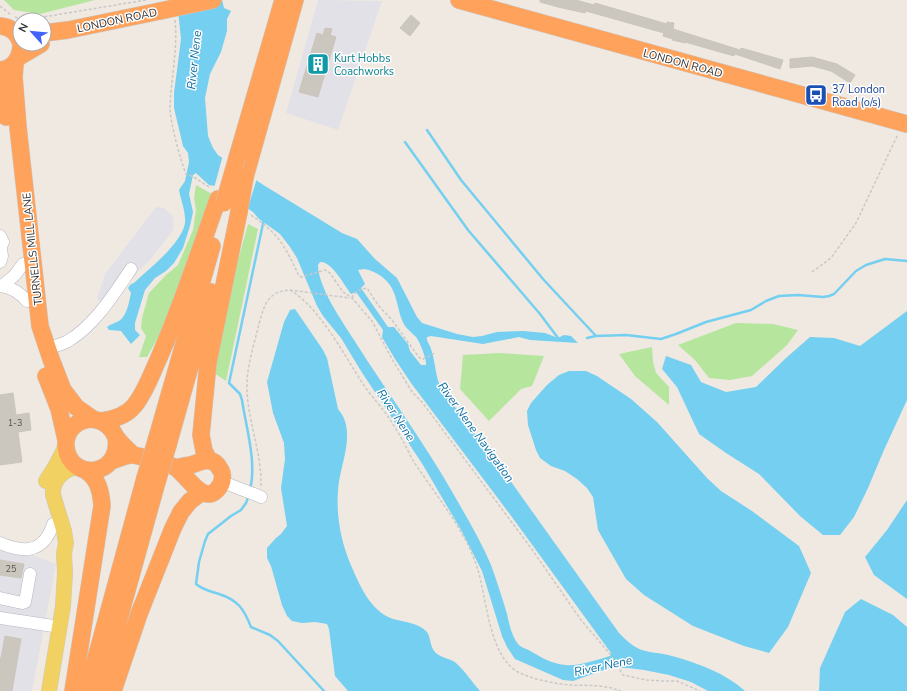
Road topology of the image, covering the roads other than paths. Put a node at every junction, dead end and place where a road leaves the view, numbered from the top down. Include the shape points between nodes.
1 (213, 0) edge
2 (289, 1) edge
3 (464, 1) edge
4 (68, 30) junction
5 (52, 32) edge
6 (52, 38) edge
7 (13, 52) edge
8 (0, 84) edge
9 (904, 124) edge
10 (241, 164) junction
11 (229, 206) junction
12 (0, 236) edge
13 (0, 249) edge
14 (0, 262) edge
15 (23, 264) junction
16 (131, 269) dead end
17 (1, 286) edge
18 (27, 301) junction
19 (47, 348) junction
20 (97, 420) junction
21 (116, 437) junction
22 (66, 443) junction
23 (133, 455) junction
24 (210, 460) junction
25 (111, 461) junction
26 (82, 468) junction
27 (176, 468) junction
28 (151, 480) junction
29 (222, 481) junction
30 (202, 492) junction
31 (261, 497) road end
32 (53, 524) junction
33 (0, 543) edge
34 (64, 553) junction
35 (30, 574) dead end
36 (0, 598) edge
37 (0, 618) edge
38 (60, 628) junction
39 (49, 691) edge
40 (72, 691) edge
41 (86, 691) edge
42 (99, 691) edge
43 (113, 691) edge

1 - 4 highway, LONDON ROAD, bridge via 167,12
2 - 10 highway
2 - 10 highway via 259,83
3 - 9 highway, LONDON ROAD
4 - 5 highway, LONDON ROAD
4 - 6 highway, LONDON ROAD
7 - 19 highway, TURNELLS MILL LANE via 40,326
8 - 15 highway, TURNELLS MILL LANE via 6,109
10 - 11 highway, bridge
11 - 20 highway via 144,391 134,407 122,416
11 - 24 highway via 201,435 204,451
11 - 28 highway, bridge
12 - 13 lane via 3,242
13 - 14 lane
15 - 17 lane via 15,275
15 - 18 highway, TURNELLS MILL LANE
16 - 19 lane via 87,326 67,342
17 - 18 lane via 16,292
18 - 22 highway, TURNELLS MILL LANE via 34,342 58,409
19 - 20 highway, TURNELLS MILL LANE via 63,390 76,407
20 - 21 highway via 108,425
20 - 22 highway via 85,420 73,427 68,433
21 - 23 highway
21 - 25 highway via 116,454
22 - 26 highway via 72,461
22 - 32 main road via 45,486
23 - 25 highway
23 - 27 highway
24 - 27 highway
24 - 29 highway via 219,466
25 - 26 highway via 98,470
26 - 34 main road via 67,470 61,474 53,490 66,543
26 - 40 highway via 96,480 102,506
27 - 30 highway
28 - 41 highway
28 - 42 highway
29 - 30 highway via 213,492
29 - 31 lane
30 - 43 highway via 181,512 173,528 139,614
32 - 33 lane via 49,535 38,546 18,549
32 - 34 main road via 58,543
34 - 38 main road
35 - 36 lane via 26,602
37 - 38 lane
38 - 39 main road

